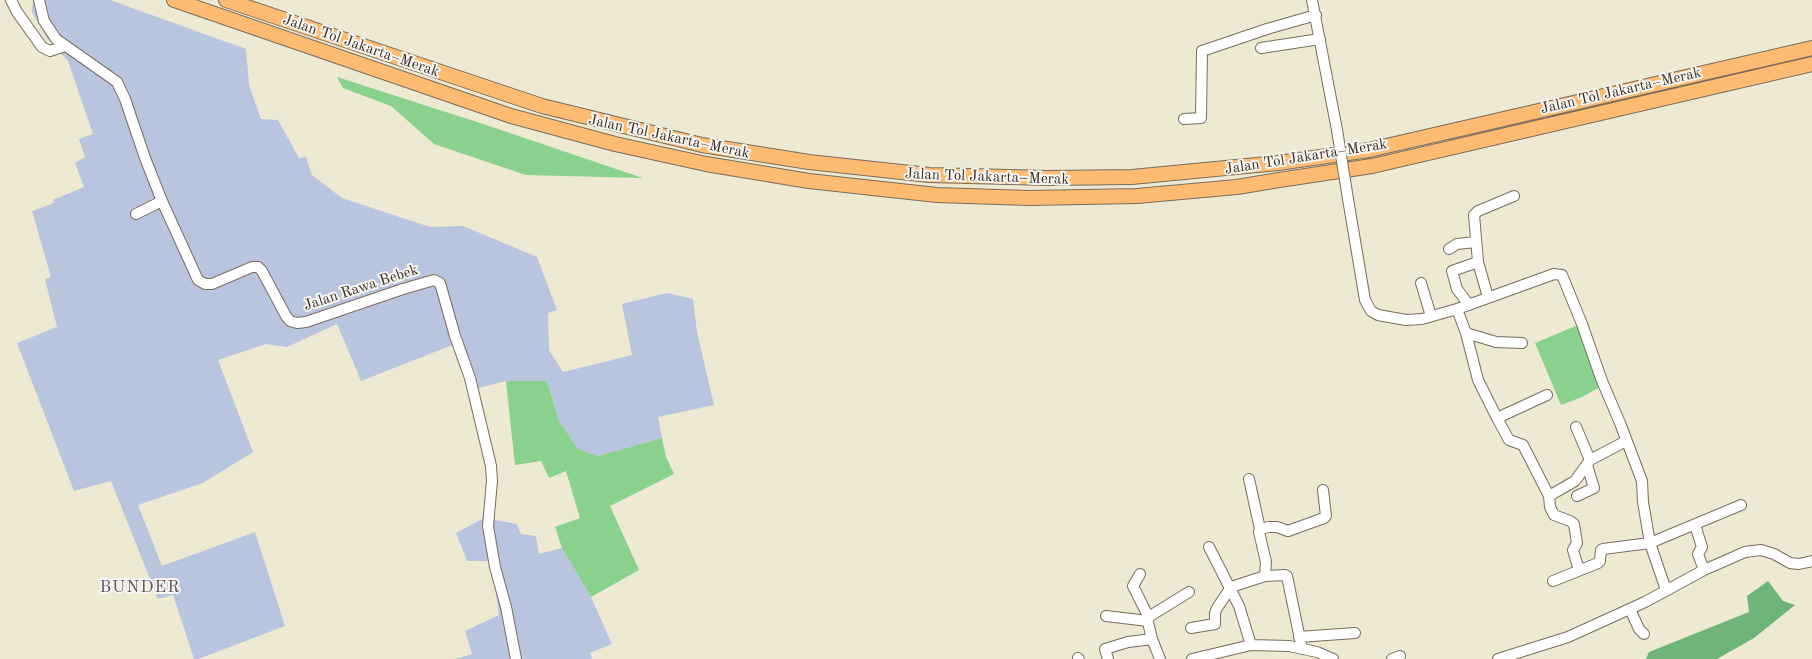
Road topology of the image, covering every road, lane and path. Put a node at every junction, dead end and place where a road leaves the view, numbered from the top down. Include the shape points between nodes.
1 (11, 0) edge
2 (40, 0) edge
3 (174, 0) edge
4 (226, 0) edge
5 (1312, 0) edge
6 (1316, 15) junction
7 (1320, 39) junction
8 (64, 46) junction
9 (1261, 48) dead end
10 (1812, 48) edge
11 (1812, 64) edge
12 (1184, 118) dead end
13 (1514, 196) dead end
14 (162, 201) junction
15 (136, 214) dead end
16 (1475, 242) junction
17 (1449, 249) dead end
18 (1478, 262) junction
19 (1421, 283) dead end
20 (1488, 297) junction
21 (1469, 305) junction
22 (1457, 309) junction
23 (1431, 316) junction
24 (1466, 333) junction
25 (1522, 343) dead end
26 (1547, 395) dead end
27 (1497, 418) junction
28 (1576, 427) dead end
29 (1626, 441) junction
30 (1589, 462) junction
31 (1249, 479) dead end
32 (1323, 490) dead end
33 (1549, 496) junction
34 (1577, 496) dead end
35 (1741, 506) dead end
36 (1694, 525) junction
37 (1260, 529) junction
38 (1650, 543) junction
39 (1209, 547) dead end
40 (1812, 561) edge
41 (1580, 570) junction
42 (1704, 570) junction
43 (1140, 574) dead end
44 (1265, 576) junction
45 (1553, 581) dead end
46 (1231, 587) junction
47 (1666, 590) junction
48 (1189, 592) dead end
49 (1630, 609) junction
50 (1106, 616) dead end
51 (1148, 618) junction
52 (1191, 628) dead end
53 (1355, 633) dead end
54 (1644, 634) dead end
55 (1299, 637) junction
56 (1152, 639) junction
57 (1251, 645) junction
58 (1302, 649) junction
59 (516, 659) edge
60 (1108, 659) edge
61 (1160, 659) edge
62 (1192, 659) edge
63 (1334, 659) edge
64 (1498, 659) edge

1 - 8 street via 42,47 50,51
2 - 8 street, Jalan Rawa Bebek via 44,21
3 - 11 highway, Jalan Tol Jakarta–Merak via 510,116 615,144 706,164 809,181 945,196 1137,196 1237,187 1372,166
4 - 10 highway, Jalan Tol Jakarta–Merak via 542,106 702,145 810,162 929,174 1049,178 1132,178 1278,163 1369,150
5 - 6 street
6 - 7 street
6 - 12 street via 1202,51 1201,118
7 - 9 street
7 - 23 street, bridge via 1367,305 1378,315 1394,319
8 - 14 street, Jalan Rawa Bebek via 116,82 125,99
13 - 16 street via 1476,212 1473,220
14 - 15 street
14 - 59 street, Jalan Rawa Bebek via 198,280 212,284 252,267 258,267 290,321 306,322 403,288 434,280 440,283 470,378 491,466 488,526
16 - 17 street via 1457,244
16 - 18 street
18 - 20 street
18 - 21 street via 1452,271 1457,289
19 - 23 street
20 - 21 street
20 - 29 street via 1554,274 1562,275
21 - 22 street
22 - 23 street
22 - 24 street
24 - 25 street via 1496,342
24 - 27 street via 1478,380
26 - 27 street
27 - 33 street via 1509,440 1523,445
28 - 30 street
29 - 30 street
29 - 38 street via 1642,481
30 - 33 street via 1575,481
30 - 34 street via 1594,488
31 - 37 street
32 - 37 street via 1326,516 1324,518 1288,531 1277,527
33 - 41 street via 1554,515 1574,524 1577,543 1573,550
35 - 36 street
36 - 38 street
36 - 42 street via 1702,547 1698,554
37 - 44 street via 1258,532 1266,562
38 - 41 street via 1603,549 1599,562
38 - 47 street
39 - 46 street
40 - 42 street via 1790,563 1761,550 1736,555
41 - 45 street
42 - 47 street
43 - 51 street via 1133,586
44 - 46 street
44 - 55 street via 1287,576
46 - 52 street via 1214,613 1215,624
46 - 57 street
47 - 49 street
48 - 51 street
49 - 54 street via 1636,624
49 - 64 street via 1568,637
50 - 51 street
51 - 56 street
53 - 55 street
55 - 58 street
56 - 60 street via 1128,642 1106,649
56 - 61 street
57 - 58 street via 1278,645
57 - 62 street
58 - 63 street

